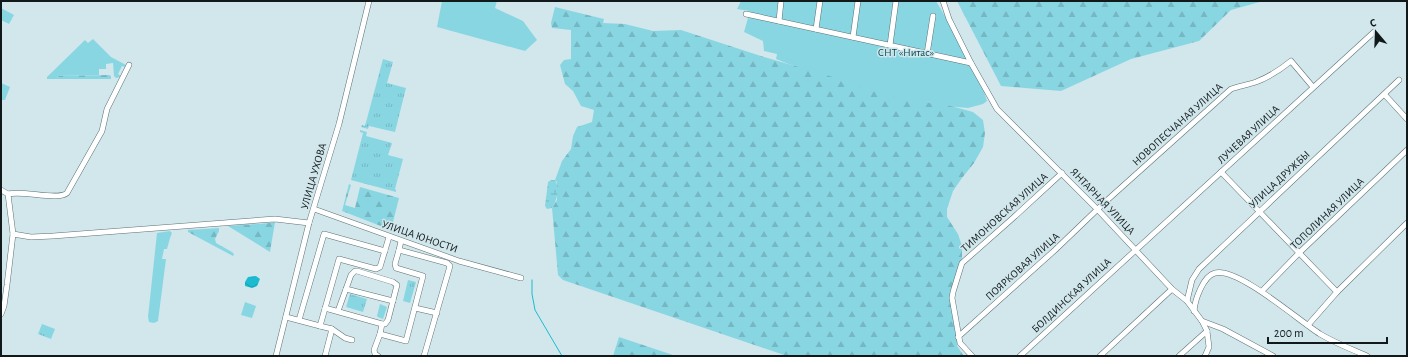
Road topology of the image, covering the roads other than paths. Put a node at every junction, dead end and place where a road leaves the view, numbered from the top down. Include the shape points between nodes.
1 (369, 1) edge
2 (781, 1) edge
3 (820, 1) edge
4 (858, 1) edge
5 (896, 1) edge
6 (943, 1) edge
7 (746, 14) dead end
8 (933, 16) dead end
9 (779, 21) junction
10 (816, 29) junction
11 (1374, 32) dead end
12 (853, 37) junction
13 (890, 45) junction
14 (928, 54) junction
15 (971, 63) junction
16 (129, 65) dead end
17 (1399, 80) dead end
18 (1313, 87) junction
19 (1384, 94) junction
20 (1407, 119) edge
21 (1407, 150) edge
22 (1221, 172) junction
23 (1062, 173) junction
24 (1, 190) edge
25 (8, 197) junction
26 (314, 209) junction
27 (1098, 210) junction
28 (1259, 212) junction
29 (309, 223) junction
30 (1407, 223) edge
31 (13, 234) junction
32 (389, 236) junction
33 (401, 241) junction
34 (399, 250) junction
35 (1135, 250) junction
36 (385, 252) junction
37 (1299, 253) junction
38 (522, 278) dead end
39 (346, 289) junction
40 (1172, 289) junction
41 (1262, 291) junction
42 (1337, 292) junction
43 (393, 301) junction
44 (1187, 301) junction
45 (325, 308) junction
46 (415, 308) junction
47 (338, 311) junction
48 (1194, 311) junction
49 (437, 313) junction
50 (1, 314) edge
51 (286, 317) junction
52 (299, 320) junction
53 (1202, 321) junction
54 (382, 324) junction
55 (1308, 325) junction
56 (320, 326) junction
57 (332, 329) junction
58 (1207, 331) junction
59 (380, 334) junction
60 (958, 337) junction
61 (352, 340) dead end
62 (276, 356) edge
63 (325, 356) edge
64 (378, 356) edge
65 (424, 356) edge
66 (972, 356) edge
67 (1020, 356) edge
68 (1100, 356) edge
69 (1179, 356) edge
70 (1205, 356) edge
71 (1273, 356) edge
72 (1367, 356) edge

1 - 26 street, УЛИЦА УХОВА via 339,124
2 - 9 street
3 - 10 street
4 - 12 street
5 - 13 street
6 - 15 street, ЯНТАРНАЯ УЛИЦА
7 - 9 street
8 - 14 street
9 - 10 street
10 - 12 street
11 - 18 street, ЛУЧЕВАЯ УЛИЦА
12 - 13 street
13 - 14 street
14 - 15 street
15 - 23 street, ЯНТАРНАЯ УЛИЦА via 997,109
16 - 25 street via 107,109 102,131 67,193 56,196 15,192
17 - 19 street, УЛИЦА ДРУЖБЫ
18 - 22 street, ЛУЧЕВАЯ УЛИЦА
18 - 27 street, НОВОПЕСЧАНАЯ УЛИЦА via 1291,61 1271,76 1231,89
19 - 20 street
19 - 28 street, УЛИЦА ДРУЖБЫ
21 - 37 street, ТОПОЛИНАЯ УЛИЦА
22 - 28 street
22 - 35 street, ЛУЧЕВАЯ УЛИЦА
23 - 27 street, ЯНТАРНАЯ УЛИЦА
23 - 60 street, ТИМОНОВСКАЯ УЛИЦА via 962,263 953,292
24 - 25 street
25 - 31 street
26 - 29 street, УЛИЦА УХОВА
26 - 32 street, УЛИЦА ЮНОСТИ
27 - 35 street, ЯНТАРНАЯ УЛИЦА
27 - 60 street, ПОЯРКОВАЯ УЛИЦА
28 - 37 street
28 - 44 street, УЛИЦА ДРУЖБЫ via 1199,269 1192,280
29 - 31 street via 276,219 53,236 31,237
29 - 51 street, УЛИЦА УХОВА
30 - 42 street
31 - 50 street
32 - 33 street, УЛИЦА ЮНОСТИ
32 - 36 street
33 - 34 street
33 - 38 street, УЛИЦА ЮНОСТИ via 487,270
34 - 46 street via 396,268 423,276
34 - 49 street via 449,265
35 - 40 street, ЯНТАРНАЯ УЛИЦА
35 - 67 street, БОЛДИНСКАЯ УЛИЦА
36 - 45 street via 378,269 339,259
36 - 52 street via 324,234
37 - 41 street, ТОПОЛИНАЯ УЛИЦА
37 - 42 street
39 - 43 street
39 - 43 street via 352,275 357,271 395,283 397,287
39 - 47 street
40 - 44 street, ЯНТАРНАЯ УЛИЦА
40 - 68 street
41 - 48 street via 1237,277 1215,273 1210,275 1201,289 1195,300
41 - 55 street
42 - 55 street
43 - 54 street via 388,320
44 - 48 street, ЯНТАРНАЯ УЛИЦА
45 - 47 street
45 - 56 street
46 - 49 street
46 - 59 street via 406,341
47 - 54 street
48 - 53 street, ЯНТАРНАЯ УЛИЦА
49 - 65 street
51 - 52 street
51 - 62 street, УЛИЦА УХОВА
52 - 56 street
53 - 58 street, ЯНТАРНАЯ УЛИЦА
53 - 71 street via 1223,329
54 - 59 street
55 - 72 street via 1334,341
56 - 57 street
57 - 61 street
57 - 63 street
58 - 69 street
58 - 70 street, ЯНТАРНАЯ УЛИЦА via 1209,347
59 - 64 street via 374,350
60 - 66 street

